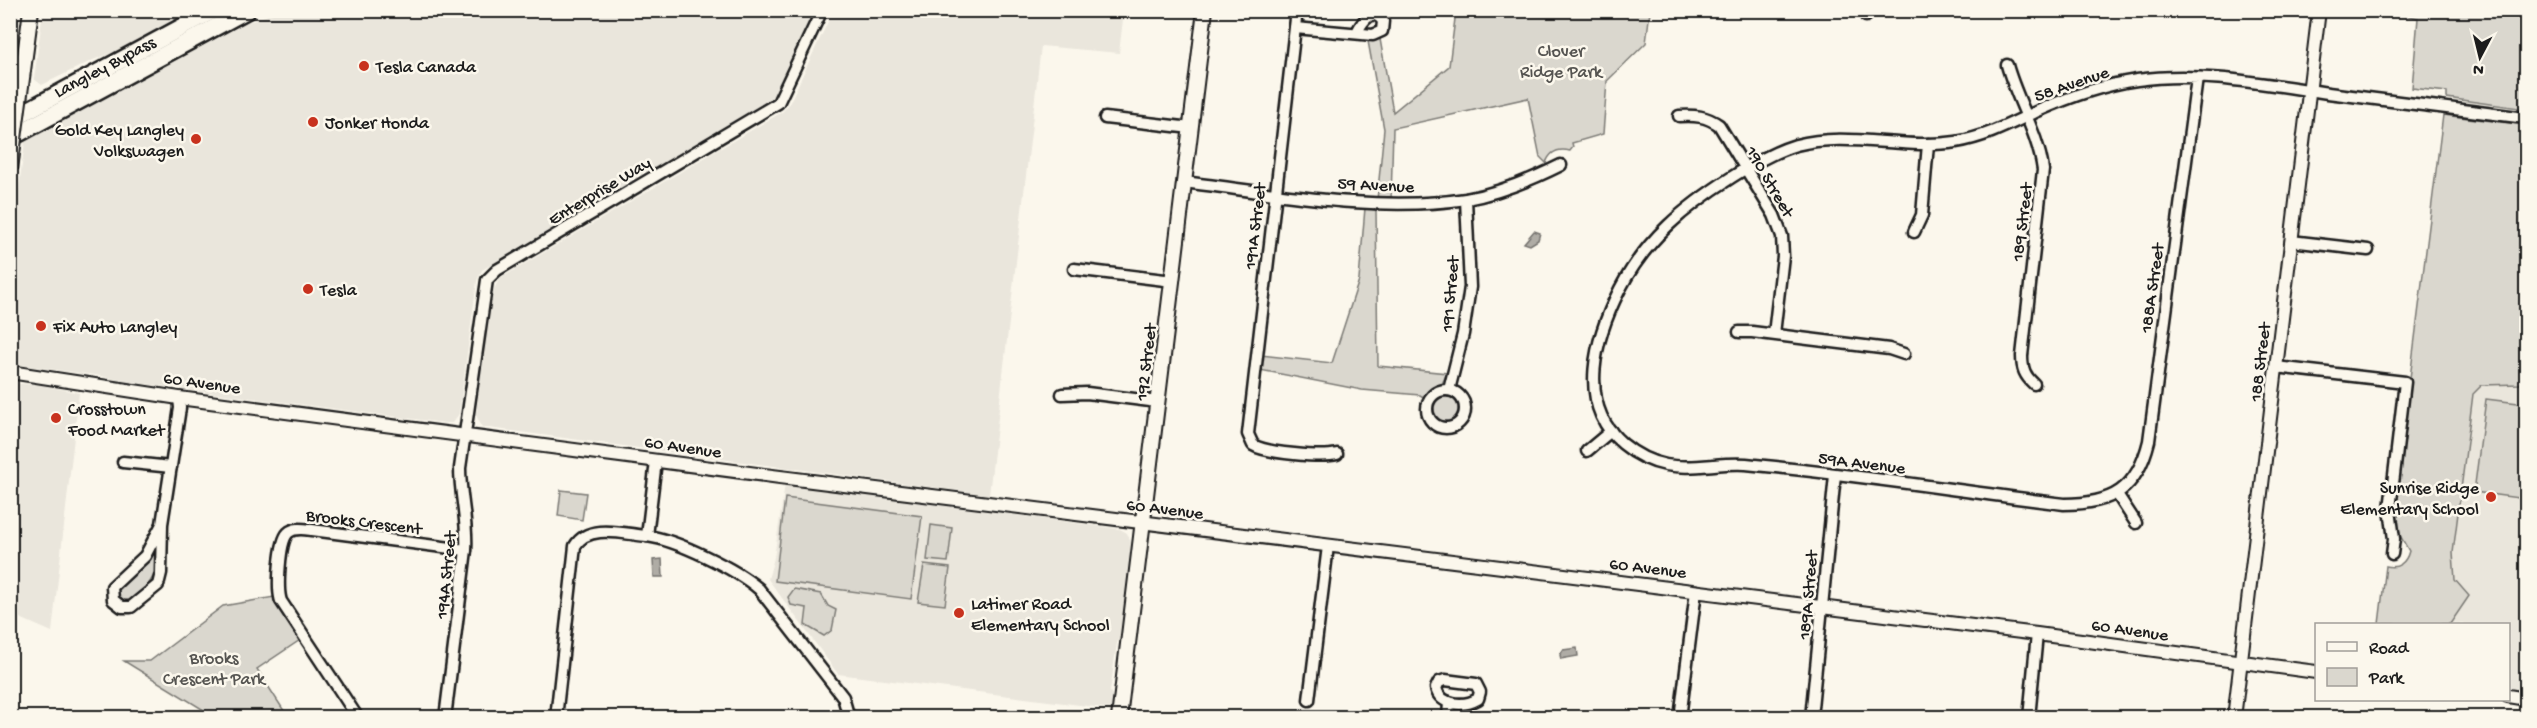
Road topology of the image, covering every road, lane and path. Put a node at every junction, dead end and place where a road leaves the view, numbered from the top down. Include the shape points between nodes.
1 (19, 10) edge
2 (31, 10) edge
3 (213, 10) edge
4 (248, 10) edge
5 (822, 10) edge
6 (1204, 10) edge
7 (1297, 10) edge
8 (2319, 10) edge
9 (1295, 28) junction
10 (1357, 32) dead end
11 (2007, 65) dead end
12 (2197, 78) junction
13 (10, 79) edge
14 (2309, 90) junction
15 (1679, 116) dead end
16 (2027, 116) junction
17 (1105, 118) dead end
18 (2526, 118) edge
19 (10, 120) edge
20 (1191, 128) junction
21 (10, 138) edge
22 (1928, 144) junction
23 (1561, 165) dead end
24 (1746, 168) junction
25 (10, 169) edge
26 (1184, 182) junction
27 (1275, 192) junction
28 (1466, 199) junction
29 (1914, 232) dead end
30 (2291, 241) junction
31 (2368, 250) dead end
32 (1074, 269) dead end
33 (1173, 281) junction
34 (1739, 332) dead end
35 (1774, 334) junction
36 (1904, 354) dead end
37 (2276, 366) junction
38 (10, 372) edge
39 (2034, 384) dead end
40 (1449, 390) dead end
41 (1062, 394) dead end
42 (179, 398) junction
43 (1158, 402) junction
44 (1611, 431) junction
45 (464, 435) junction
46 (1587, 451) dead end
47 (1336, 454) dead end
48 (656, 461) junction
49 (123, 462) dead end
50 (171, 467) junction
51 (1835, 475) junction
52 (2117, 494) junction
53 (2136, 523) dead end
54 (162, 524) junction
55 (1144, 524) junction
56 (647, 536) junction
57 (1328, 546) junction
58 (466, 550) junction
59 (2392, 554) dead end
60 (1696, 591) junction
61 (1822, 608) junction
62 (2037, 634) junction
63 (2240, 662) junction
64 (2315, 672) edge
65 (2510, 696) edge
66 (2526, 699) edge
67 (1308, 700) dead end
68 (1449, 702) dead end
69 (358, 717) edge
70 (445, 717) edge
71 (556, 717) edge
72 (849, 717) edge
73 (1119, 717) edge
74 (1448, 717) edge
75 (1680, 717) edge
76 (1811, 717) edge
77 (2029, 717) edge
78 (2234, 717) edge

1 - 13 main road
2 - 25 main road, bridge
3 - 19 highway, Langley Bypass
4 - 21 highway, Langley Bypass
5 - 45 street, Enterprise Way via 778,102 497,270 487,280
6 - 20 main road, 192 Street
7 - 9 street, 191A Street
8 - 14 street, 188 Street
9 - 10 street
9 - 27 street, 191A Street
11 - 16 street, 189 Street
12 - 14 street, 58 Avenue
12 - 16 street, 58 Avenue via 2164,77 2113,84
12 - 52 street, 188A Street via 2149,441 2134,476
14 - 18 street, 58 Avenue
14 - 30 street, 188 Street
15 - 24 street, 190 Street via 1710,119 1719,126
16 - 22 street, 58 Avenue via 1973,139
16 - 39 street, 189 Street via 2043,170 2022,356 2022,367
17 - 20 street
20 - 26 main road, 192 Street
22 - 24 street, 58 Avenue via 1810,142 1776,152
22 - 29 street via 1922,215
23 - 28 street, 59 Avenue via 1506,188
24 - 35 street, 190 Street via 1782,236
24 - 44 street, 58 Avenue via 1684,209 1640,257 1622,287 1602,331 1594,367 1597,403
26 - 27 street, 59 Avenue
26 - 33 main road, 192 Street
27 - 28 street, 59 Avenue via 1399,205
27 - 47 street, 191A Street via 1248,434 1253,445 1263,449
28 - 40 street, 191 Street via 1470,287
30 - 31 street
30 - 37 street, 188 Street
32 - 33 street
33 - 43 main road, 192 Street
34 - 35 street
35 - 36 street
37 - 59 street via 2405,382 2390,509
37 - 63 street, 188 Street
38 - 42 street, 60 Avenue
41 - 43 street via 1087,393
42 - 45 street, 60 Avenue
42 - 50 street
43 - 55 main road, 192 Street
44 - 46 street
44 - 51 street, 59A Avenue via 1628,447 1661,464 1743,464
45 - 48 street, 60 Avenue
45 - 58 street, 194A Street via 460,492 468,528
48 - 55 street, 60 Avenue
48 - 56 street
49 - 50 street
50 - 54 street
51 - 52 street, 59A Avenue via 2064,504 2099,501
51 - 61 street, 189A Street
52 - 53 street
54 - 54 street via 145,555 112,587 113,600 122,607 134,606 158,585
55 - 57 street, 60 Avenue
55 - 73 main road, 192 Street
56 - 71 street via 599,532 587,534 575,546
56 - 72 street via 674,542 742,576 759,589 843,697
57 - 60 street, 60 Avenue
57 - 67 street
58 - 69 street, Brooks Crescent via 312,530 288,533 278,586 281,601
58 - 70 street, 194A Street
60 - 61 street, 60 Avenue
60 - 75 street
61 - 62 street, 60 Avenue
61 - 76 street, 189A Street
62 - 63 street, 60 Avenue
62 - 77 street
63 - 64 street, 60 Avenue
63 - 78 street, 188 Street
65 - 66 street
68 - 74 street

